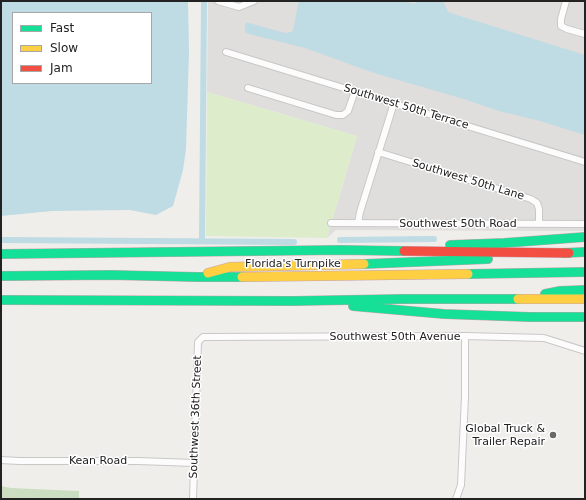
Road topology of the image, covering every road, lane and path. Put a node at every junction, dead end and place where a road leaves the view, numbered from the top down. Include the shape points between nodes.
1 (218, 1) edge
2 (254, 1) edge
3 (566, 1) edge
4 (585, 34) edge
5 (226, 52) dead end
6 (248, 88) dead end
7 (355, 91) junction
8 (394, 103) junction
9 (378, 152) junction
10 (585, 162) edge
11 (331, 223) dead end
12 (358, 223) junction
13 (539, 224) junction
14 (585, 224) edge
15 (585, 237) edge
16 (341, 250) junction
17 (585, 252) edge
18 (569, 253) junction
19 (1, 254) edge
20 (584, 272) edge
21 (1, 276) edge
22 (198, 277) junction
23 (585, 290) edge
24 (513, 299) junction
25 (585, 299) edge
26 (1, 300) edge
27 (293, 301) junction
28 (585, 317) edge
29 (465, 336) junction
30 (203, 337) joint
31 (585, 351) edge
32 (1, 460) edge
33 (194, 463) junction
34 (193, 499) edge
35 (456, 499) edge

1 - 2 street via 239,7
3 - 4 street via 561,26
5 - 7 street, Southwest 50th Terrace
6 - 7 street via 336,115 343,115 348,111
7 - 8 street, Southwest 50th Terrace
8 - 9 street
8 - 10 street, Southwest 50th Terrace
9 - 12 street
9 - 13 street, Southwest 50th Lane via 531,199 537,203 539,209
11 - 12 street, Southwest 50th Road
12 - 13 street, Southwest 50th Road
13 - 14 street, Southwest 50th Road
15 - 16 highway
16 - 18 highway
16 - 19 highway
17 - 18 highway
18 - 22 highway via 479,260 230,267
20 - 22 highway, Florida's Turnpike
21 - 22 highway, Florida's Turnpike
23 - 24 highway via 560,291
24 - 25 highway
24 - 27 highway
26 - 27 highway
27 - 28 highway via 444,314
29 - 30 street, Southwest 50th Avenue
29 - 31 street, Southwest 50th Avenue via 544,338
29 - 35 street via 461,485
30 - 33 street, Southwest 36th Street via 198,342
32 - 33 street, Kean Road
33 - 34 street, Southwest 36th Street

